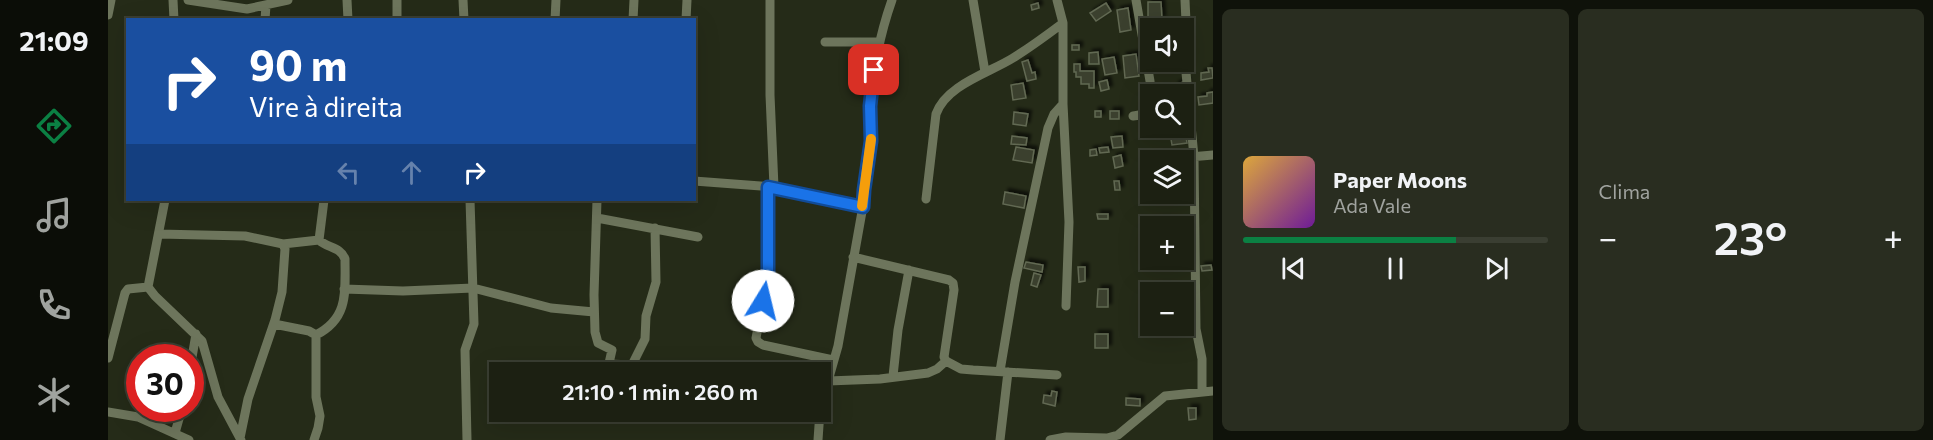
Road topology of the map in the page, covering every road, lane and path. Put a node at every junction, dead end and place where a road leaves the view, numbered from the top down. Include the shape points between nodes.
1 (111, 0) edge
2 (173, 0) edge
3 (188, 0) edge
4 (288, 0) edge
5 (347, 0) edge
6 (397, 0) edge
7 (463, 0) edge
8 (556, 0) edge
9 (634, 0) edge
10 (687, 0) edge
11 (770, 0) edge
12 (892, 0) edge
13 (973, 0) edge
14 (1057, 0) edge
15 (1136, 0) edge
16 (1185, 0) edge
17 (248, 4) edge
18 (267, 5) junction
19 (108, 15) edge
20 (174, 18) edge
21 (265, 18) edge
22 (348, 18) edge
23 (397, 18) edge
24 (464, 18) edge
25 (555, 18) edge
26 (633, 18) edge
27 (686, 18) edge
28 (1063, 23) junction
29 (825, 42) dead end
30 (879, 42) junction
31 (985, 72) junction
32 (1150, 84) edge
33 (1063, 104) junction
34 (1140, 115) edge
35 (1133, 116) dead end
36 (1193, 150) edge
37 (1213, 154) edge
38 (1194, 158) joint
39 (696, 181) edge
40 (771, 187) junction
41 (926, 199) dead end
42 (165, 201) edge
43 (324, 201) edge
44 (470, 201) edge
45 (597, 201) edge
46 (863, 207) junction
47 (597, 218) junction
48 (655, 228) junction
49 (159, 234) junction
50 (698, 237) dead end
51 (319, 240) junction
52 (283, 244) junction
53 (853, 257) junction
54 (909, 270) junction
55 (148, 287) junction
56 (473, 288) junction
57 (344, 290) junction
58 (1066, 306) dead end
59 (594, 312) junction
60 (274, 324) junction
61 (196, 334) junction
62 (316, 335) junction
63 (194, 344) edge
64 (108, 358) edge
65 (833, 360) junction
66 (946, 361) junction
67 (609, 362) edge
68 (634, 362) edge
69 (831, 368) edge
70 (1004, 371) junction
71 (1057, 375) dead end
72 (893, 376) junction
73 (831, 381) edge
74 (1213, 391) edge
75 (1202, 392) junction
76 (108, 412) edge
77 (178, 422) edge
78 (819, 422) edge
79 (175, 433) junction
80 (241, 439) edge
81 (189, 440) edge
82 (314, 440) edge
83 (466, 440) edge
84 (818, 440) edge
85 (1000, 440) edge
86 (1050, 440) edge

1 - 19 street
2 - 20 street
3 - 17 street
4 - 18 street
5 - 22 street
6 - 23 street
7 - 24 street
8 - 25 street
9 - 26 street
10 - 27 street
11 - 40 street
12 - 30 street
13 - 31 street
14 - 28 street
15 - 32 street
16 - 36 street via 1185,62
17 - 18 street
18 - 21 street
28 - 31 street via 1013,58
28 - 33 street
29 - 30 street
30 - 46 street
31 - 41 street via 939,105
33 - 58 street via 1069,222
33 - 70 street via 1048,128 1013,293
34 - 35 street
37 - 38 street
38 - 75 street via 1196,329 1202,358
39 - 40 street
40 - 46 street
40 - 65 street via 768,280 756,338 763,345
42 - 49 street
43 - 51 street
44 - 56 street
45 - 47 street
46 - 53 street
47 - 48 street
47 - 59 street
48 - 50 street
48 - 68 street via 656,282 646,316 645,339
49 - 52 street via 245,236
49 - 55 street
51 - 52 street
51 - 57 street via 343,255
52 - 60 street via 282,291
53 - 54 street
53 - 65 street
54 - 66 street via 953,283
54 - 72 street
55 - 61 street
55 - 64 street via 128,289 125,293
56 - 57 street
56 - 59 street via 551,308
56 - 83 street via 474,324 465,350
57 - 62 street via 343,307 335,321
59 - 67 street via 596,339 612,350
60 - 62 street via 309,330
60 - 80 street via 248,399
61 - 63 street
61 - 80 street via 206,349 218,397
62 - 82 street via 316,397 320,416
65 - 69 street
66 - 70 street via 961,369
66 - 72 street via 928,373
70 - 71 street
70 - 85 street
72 - 73 street
74 - 75 street
75 - 86 street via 1165,396 1118,435
76 - 79 street via 138,417
77 - 79 street
78 - 84 street
79 - 81 street

